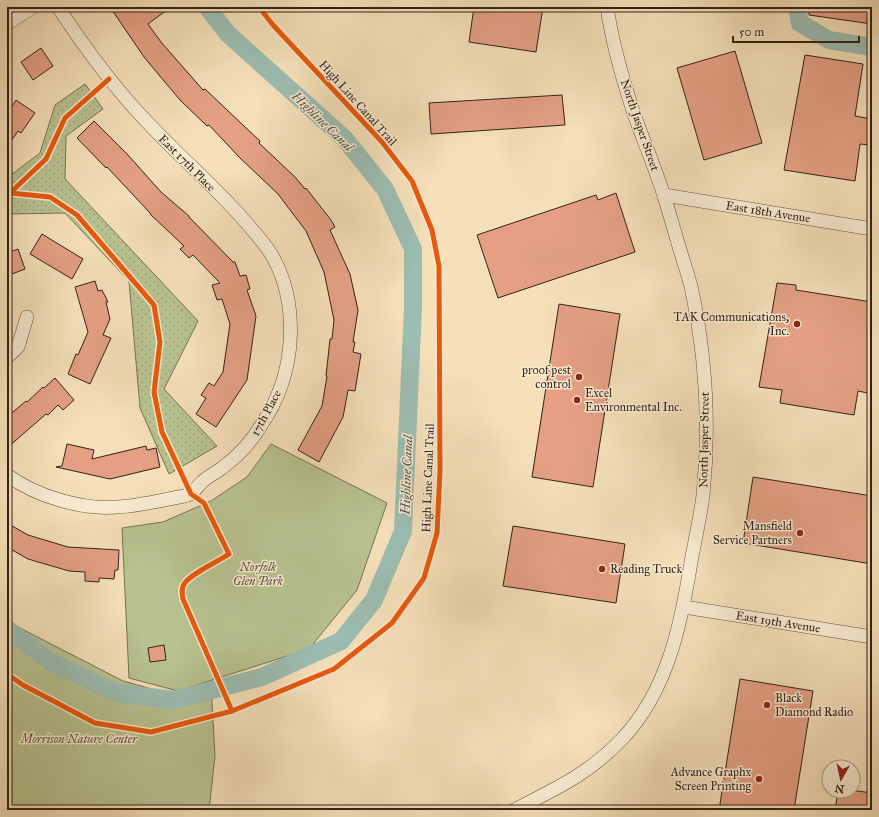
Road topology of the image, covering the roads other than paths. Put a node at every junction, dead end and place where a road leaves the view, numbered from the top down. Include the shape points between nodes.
1 (33, 7) edge
2 (58, 7) edge
3 (607, 7) edge
4 (7, 24) edge
5 (664, 195) junction
6 (872, 229) edge
7 (27, 317) dead end
8 (290, 329) joint
9 (7, 357) edge
10 (7, 475) edge
11 (684, 607) junction
12 (872, 637) edge
13 (514, 810) edge

1 - 4 street
2 - 8 street, East 17th Place via 77,37 123,96 239,214 266,247 274,259 286,290
3 - 5 street, North Jasper Street via 610,31 633,110
5 - 6 street, East 18th Avenue
5 - 11 street, North Jasper Street via 690,284 705,376 706,425 702,497
7 - 9 street via 18,347
8 - 10 street, 17th Place via 288,360 279,390 257,434 242,451 202,482 191,494 115,508 95,507 49,497
11 - 12 street, East 19th Avenue
11 - 13 street, North Jasper Street via 667,663 651,699 623,738 595,765 565,784

